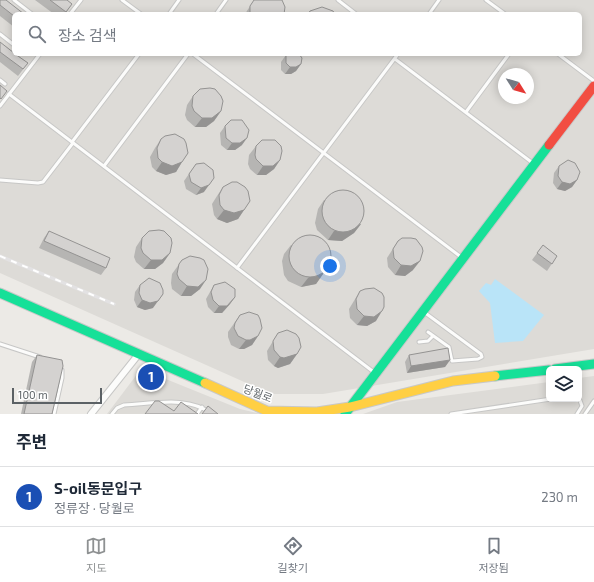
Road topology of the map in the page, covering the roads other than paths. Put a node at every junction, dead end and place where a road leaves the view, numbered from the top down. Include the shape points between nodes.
1 (14, 0) edge
2 (81, 0) edge
3 (122, 0) edge
4 (180, 0) edge
5 (226, 0) edge
6 (338, 0) edge
7 (439, 0) edge
8 (486, 0) edge
9 (29, 12) edge
10 (72, 12) edge
11 (137, 12) edge
12 (171, 12) edge
13 (217, 12) edge
14 (353, 12) edge
15 (430, 12) edge
16 (502, 12) edge
17 (0, 34) edge
18 (12, 43) edge
19 (38, 56) edge
20 (138, 56) edge
21 (186, 56) edge
22 (196, 56) edge
23 (397, 56) edge
24 (508, 56) edge
25 (561, 56) edge
26 (395, 59) junction
27 (0, 80) edge
28 (594, 80) edge
29 (5, 84) dead end
30 (594, 86) edge
31 (9, 94) junction
32 (0, 106) edge
33 (466, 112) junction
34 (73, 143) junction
35 (323, 153) junction
36 (534, 164) junction
37 (104, 166) junction
38 (0, 180) edge
39 (462, 258) junction
40 (237, 268) junction
41 (0, 292) edge
42 (423, 311) junction
43 (428, 332) dead end
44 (433, 336) junction
45 (419, 342) dead end
46 (0, 344) edge
47 (138, 355) junction
48 (45, 358) edge
49 (593, 363) edge
50 (574, 366) edge
51 (61, 367) edge
52 (546, 370) edge
53 (376, 374) junction
54 (546, 400) edge
55 (594, 401) edge
56 (581, 402) edge
57 (202, 407) junction
58 (348, 410) edge
59 (54, 414) edge
60 (91, 414) edge
61 (112, 414) edge
62 (197, 414) edge
63 (212, 414) edge
64 (451, 414) edge
65 (577, 414) edge
66 (585, 414) edge

1 - 9 lane
2 - 10 lane
3 - 11 lane
4 - 12 lane
5 - 13 lane
6 - 14 lane
7 - 15 lane
8 - 16 lane
17 - 18 lane
19 - 31 lane
20 - 34 lane
21 - 37 lane
22 - 35 lane
23 - 26 lane
24 - 33 lane
25 - 28 lane
26 - 33 lane
26 - 35 lane
27 - 29 lane
30 - 36 main road
31 - 32 lane
31 - 34 lane
33 - 36 lane
34 - 37 lane
34 - 38 lane via 43,182
35 - 39 lane
35 - 40 lane
36 - 39 main road
37 - 40 lane
39 - 42 main road
40 - 53 lane
41 - 47 main road, 당월로
42 - 44 lane via 482,357 452,361 449,347
42 - 53 main road
43 - 44 lane
44 - 45 lane via 428,341
46 - 48 lane
47 - 58 main road, 당월로 via 268,411
47 - 60 street
49 - 50 main road
51 - 59 lane via 62,378
52 - 58 main road, 당월로 via 453,382
53 - 58 main road
54 - 64 lane
55 - 66 lane
56 - 65 lane
57 - 61 lane via 185,402 124,405
57 - 62 lane
57 - 63 lane

